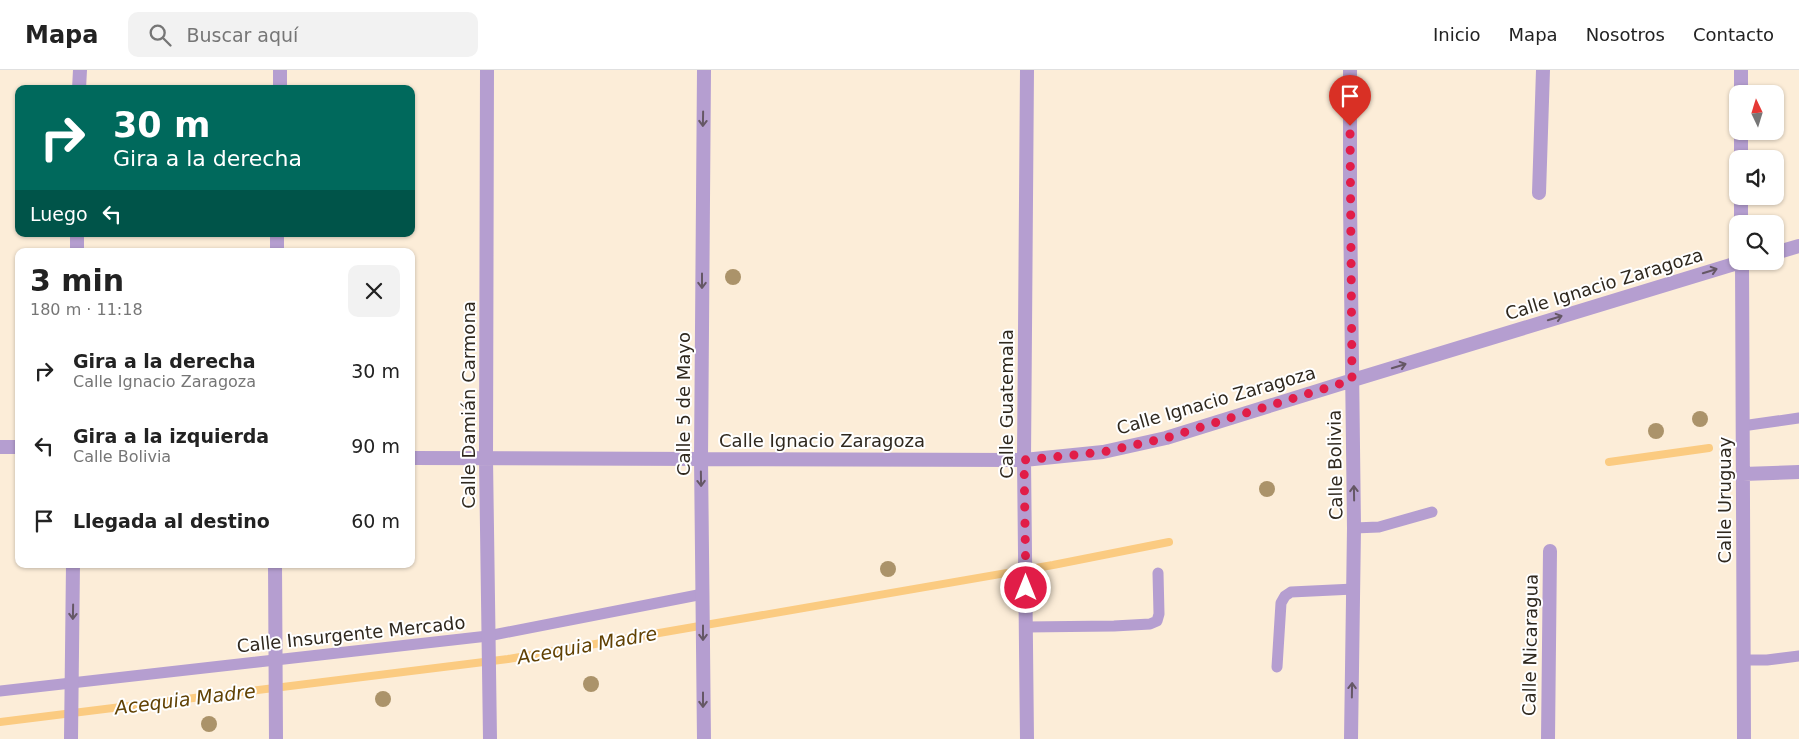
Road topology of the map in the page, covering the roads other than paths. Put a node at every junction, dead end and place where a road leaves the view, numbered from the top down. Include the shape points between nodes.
1 (80, 70) edge
2 (280, 70) edge
3 (487, 70) edge
4 (704, 70) edge
5 (1027, 70) edge
6 (1350, 70) edge
7 (1542, 70) edge
8 (1741, 70) edge
9 (79, 85) edge
10 (280, 85) edge
11 (1741, 85) edge
12 (1539, 193) dead end
13 (1799, 246) edge
14 (1784, 250) edge
15 (1729, 265) edge
16 (1742, 270) edge
17 (1352, 380) junction
18 (1799, 418) edge
19 (1742, 430) junction
20 (0, 446) edge
21 (15, 447) edge
22 (415, 458) edge
23 (701, 458) junction
24 (486, 459) junction
25 (1024, 460) junction
26 (1799, 472) edge
27 (1743, 474) junction
28 (1432, 512) dead end
29 (1354, 528) junction
30 (1550, 551) dead end
31 (74, 568) edge
32 (275, 568) edge
33 (1158, 573) dead end
34 (1354, 588) junction
35 (703, 600) junction
36 (1026, 627) junction
37 (488, 641) junction
38 (1799, 656) edge
39 (1743, 660) junction
40 (276, 664) junction
41 (1277, 667) dead end
42 (71, 687) junction
43 (0, 691) edge
44 (71, 735) edge
45 (276, 739) edge
46 (490, 739) edge
47 (704, 739) edge
48 (1027, 739) edge
49 (1351, 739) edge
50 (1548, 739) edge
51 (1744, 739) edge

1 - 9 street
2 - 10 street
3 - 24 street, Calle Damián Carmona
4 -> 23 street, Calle 5 de Mayo
5 - 25 street, Calle Guatemala
6 - 17 street, Calle Bolivia
7 - 12 street
8 - 11 street
13 - 14 street
17 -> 15 street, Calle Ignacio Zaragoza
16 - 19 street, Calle Uruguay
17 - 25 street, Calle Ignacio Zaragoza via 1166,438 1103,452
29 -> 17 street, Calle Bolivia
18 - 19 lane
19 - 27 street, Calle Uruguay
20 - 21 street
22 - 24 street, Calle Ignacio Zaragoza
23 - 24 street, Calle Ignacio Zaragoza
23 - 25 street, Calle Ignacio Zaragoza
23 -> 35 street, Calle 5 de Mayo
24 - 37 street, Calle Damián Carmona
25 - 36 street, Calle Guatemala
26 - 27 street
27 - 39 street, Calle Uruguay
28 - 29 lane via 1379,527
29 - 34 street, Calle Bolivia
30 - 50 street, Calle Nicaragua
31 -> 42 street
32 - 40 street
33 - 36 lane via 1159,614 1157,620 1150,624
34 - 41 lane via 1291,592 1285,596
49 -> 34 street, Calle Bolivia
35 - 37 lane, Calle Insurgente Mercado
35 -> 47 street, Calle 5 de Mayo
36 - 48 street, Calle Guatemala
37 - 40 lane, Calle Insurgente Mercado
37 - 46 street, Calle Damián Carmona
38 - 39 lane
39 - 51 street, Calle Uruguay
40 - 42 lane, Calle Insurgente Mercado
40 - 45 street
42 - 43 lane, Calle Insurgente Mercado
42 - 44 street

